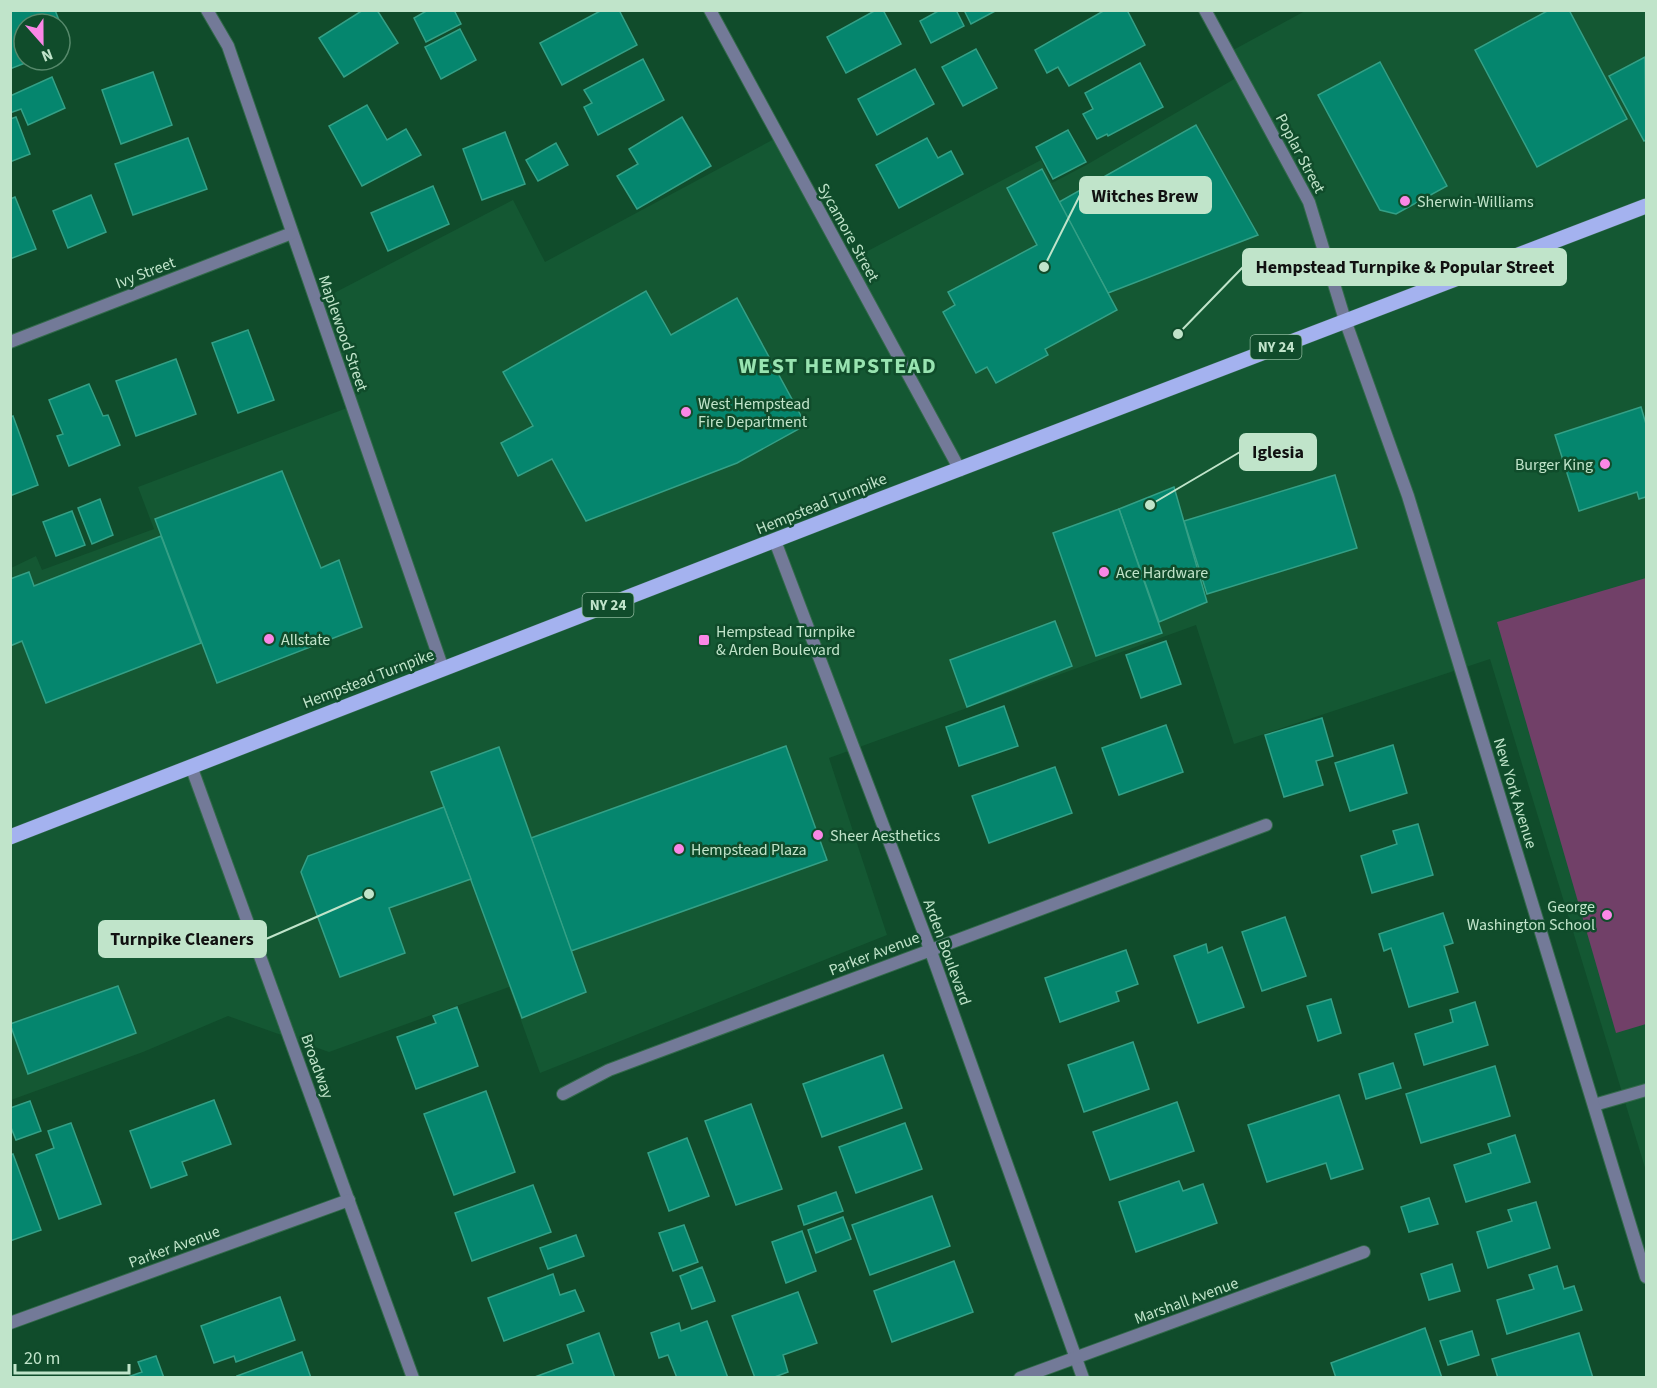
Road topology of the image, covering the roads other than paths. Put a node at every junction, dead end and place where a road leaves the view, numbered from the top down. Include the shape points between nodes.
1 (207, 10) edge
2 (710, 10) edge
3 (1205, 10) edge
4 (1647, 206) edge
5 (292, 233) junction
6 (1345, 320) junction
7 (10, 342) edge
8 (960, 470) junction
9 (775, 541) junction
10 (443, 669) junction
11 (191, 766) junction
12 (1266, 825) dead end
13 (10, 837) edge
14 (930, 949) junction
15 (1647, 1090) edge
16 (563, 1094) dead end
17 (1594, 1105) junction
18 (349, 1200) junction
19 (1364, 1252) dead end
20 (1647, 1277) edge
21 (10, 1323) edge
22 (1076, 1358) junction
23 (413, 1377) edge
24 (1020, 1377) edge
25 (1083, 1377) edge

1 - 5 street, Maplewood Street via 228,46
2 - 8 street, Sycamore Street
3 - 6 street, Poplar Street via 1309,202
4 - 6 main road, Hempstead Turnpike / NY 24
5 - 7 street, Ivy Street
5 - 10 street, Maplewood Street
6 - 8 main road, Hempstead Turnpike / NY 24
6 - 17 street, New York Avenue via 1408,496
8 - 9 main road, Hempstead Turnpike / NY 24
9 - 10 main road, Hempstead Turnpike / NY 24
9 - 14 street, Arden Boulevard
10 - 11 main road, Hempstead Turnpike / NY 24
11 - 13 main road, Hempstead Turnpike / NY 24
11 - 18 street, Broadway
12 - 14 street, Parker Avenue
14 - 16 street, Parker Avenue via 609,1070
14 - 22 street, Arden Boulevard
15 - 17 street
17 - 20 street, New York Avenue
18 - 21 street, Parker Avenue
18 - 23 street, Broadway
19 - 22 street, Marshall Avenue
22 - 24 street, Marshall Avenue
22 - 25 street, Arden Boulevard

